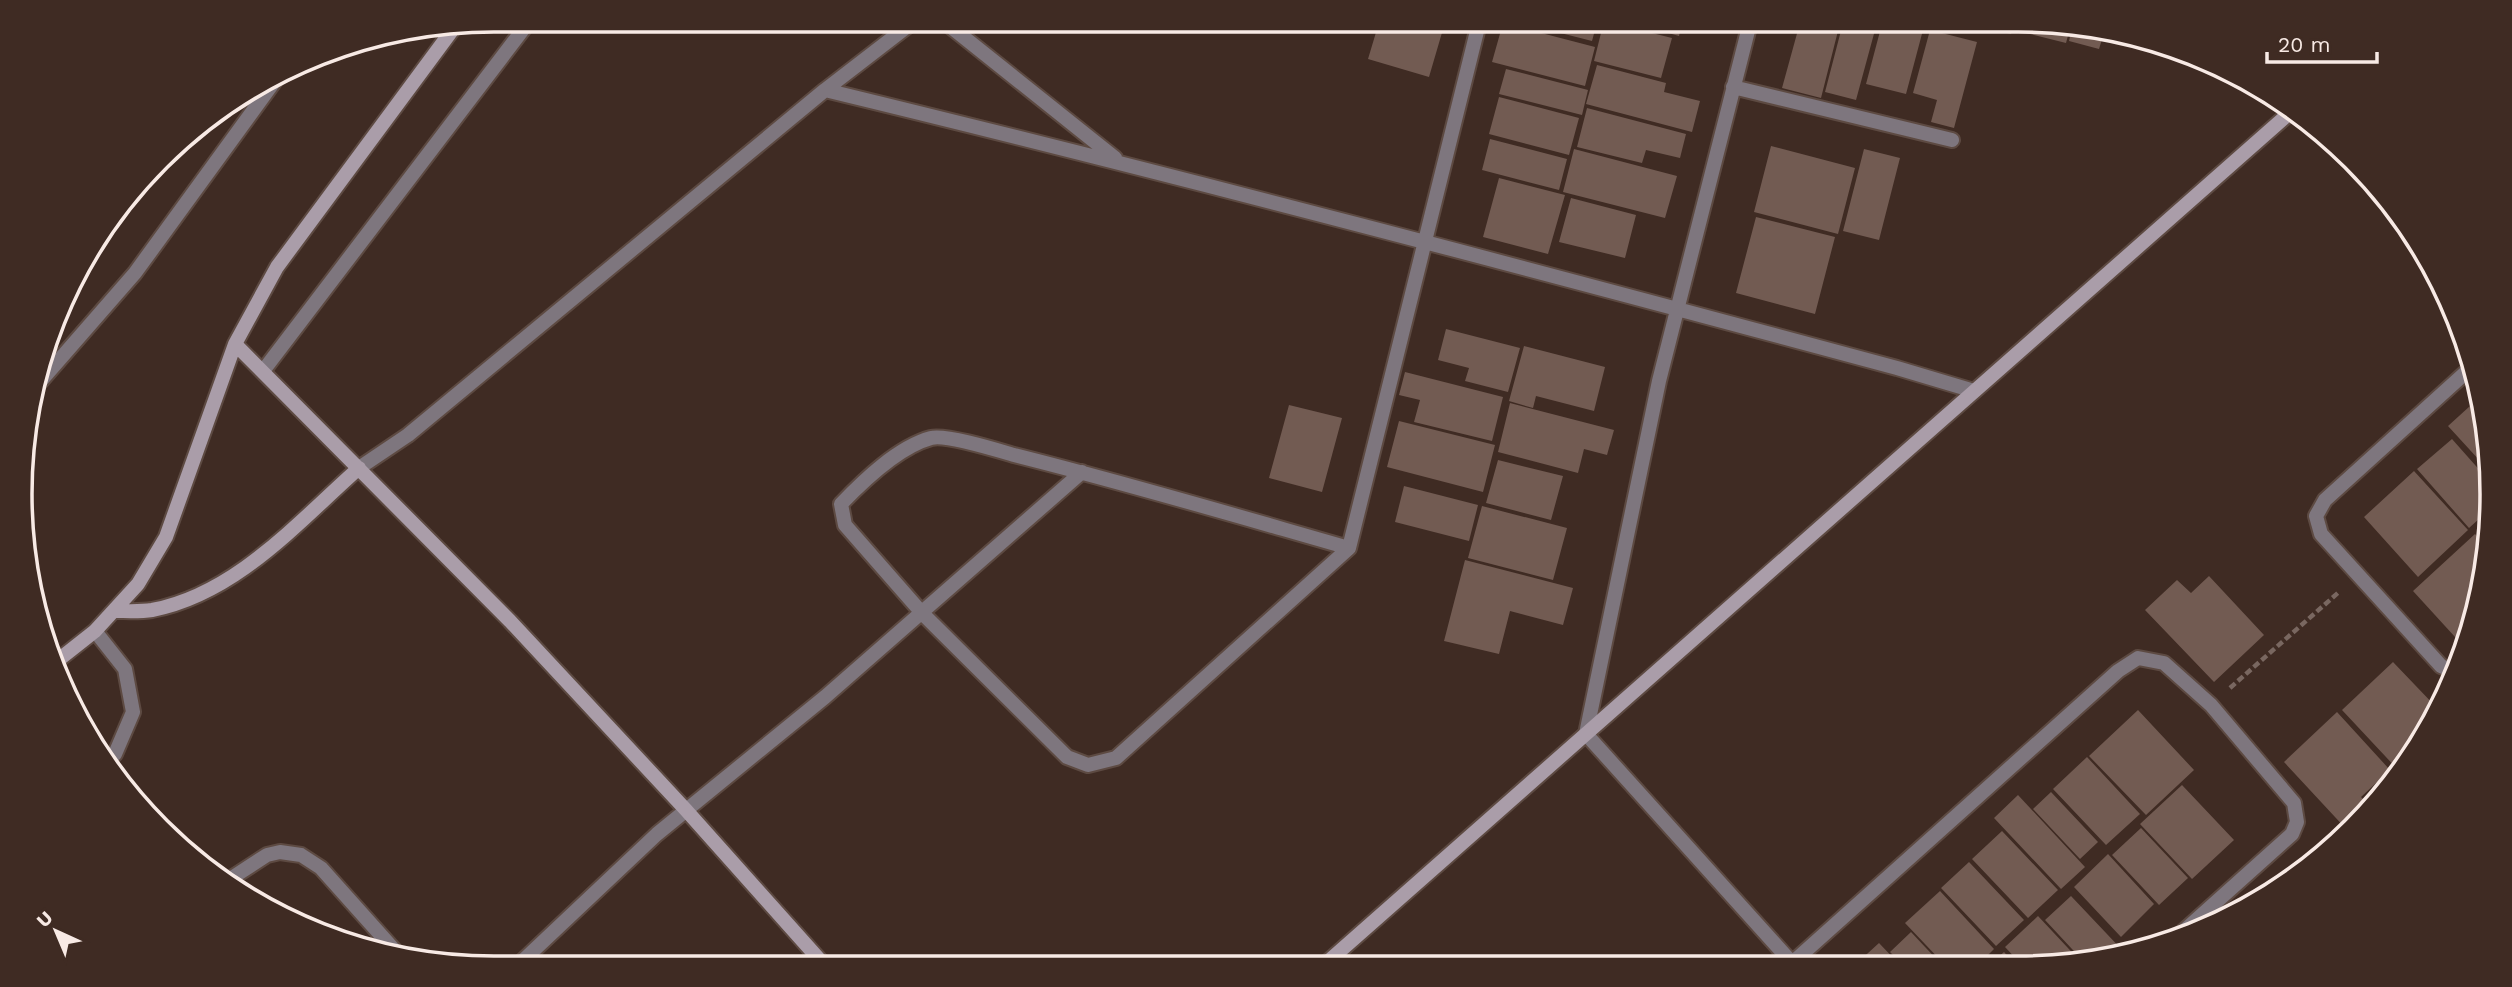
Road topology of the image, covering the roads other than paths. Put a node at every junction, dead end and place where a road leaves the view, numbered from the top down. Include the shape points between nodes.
1 (521, 32) edge
2 (900, 32) edge
3 (956, 32) edge
4 (1477, 32) edge
5 (1748, 32) edge
6 (451, 33) edge
7 (1733, 87) junction
8 (268, 90) edge
9 (825, 90) junction
10 (2286, 117) edge
11 (1952, 140) dead end
12 (1119, 161) junction
13 (1425, 241) junction
14 (1676, 308) junction
15 (235, 344) junction
16 (262, 371) junction
17 (2465, 373) edge
18 (47, 374) edge
19 (1974, 391) junction
20 (359, 468) junction
21 (1082, 472) junction
22 (1349, 548) junction
23 (114, 611) junction
24 (922, 613) junction
25 (95, 631) junction
26 (62, 657) edge
27 (2446, 668) edge
28 (1586, 733) junction
29 (113, 755) edge
30 (686, 810) junction
31 (234, 876) edge
32 (2197, 919) edge
33 (388, 944) edge
34 (528, 956) edge
35 (816, 956) edge
36 (1334, 956) edge
37 (1785, 956) edge
38 (1801, 956) edge

1 - 16 street
2 - 9 street
3 - 12 street
4 - 13 street
5 - 7 street
6 - 15 street via 277,267
7 - 11 street
7 - 14 street
8 - 18 street via 135,273
9 - 12 street
9 - 20 street via 439,410
10 - 19 street
12 - 13 street
13 - 14 street
13 - 22 street
14 - 19 street
14 - 28 street
15 - 16 street
15 - 23 street via 166,537 138,584
16 - 20 street
17 - 27 street via 2325,500 2316,516 2321,534
19 - 28 street
20 - 23 street via 256,560 199,596 151,610
20 - 30 street
21 - 22 street
21 - 24 street
21 - 24 street via 933,437 908,448 862,482 841,504 845,525
22 - 24 street via 1116,758 1088,765 1067,757
23 - 25 street
24 - 30 street
25 - 26 street
25 - 29 street via 125,669 133,712
28 - 36 street
28 - 37 street
30 - 34 street
30 - 35 street
31 - 33 street via 267,855 301,855 321,867
32 - 38 street via 2292,834 2297,822 2294,803 2211,705 2164,663 2138,658 2118,671

